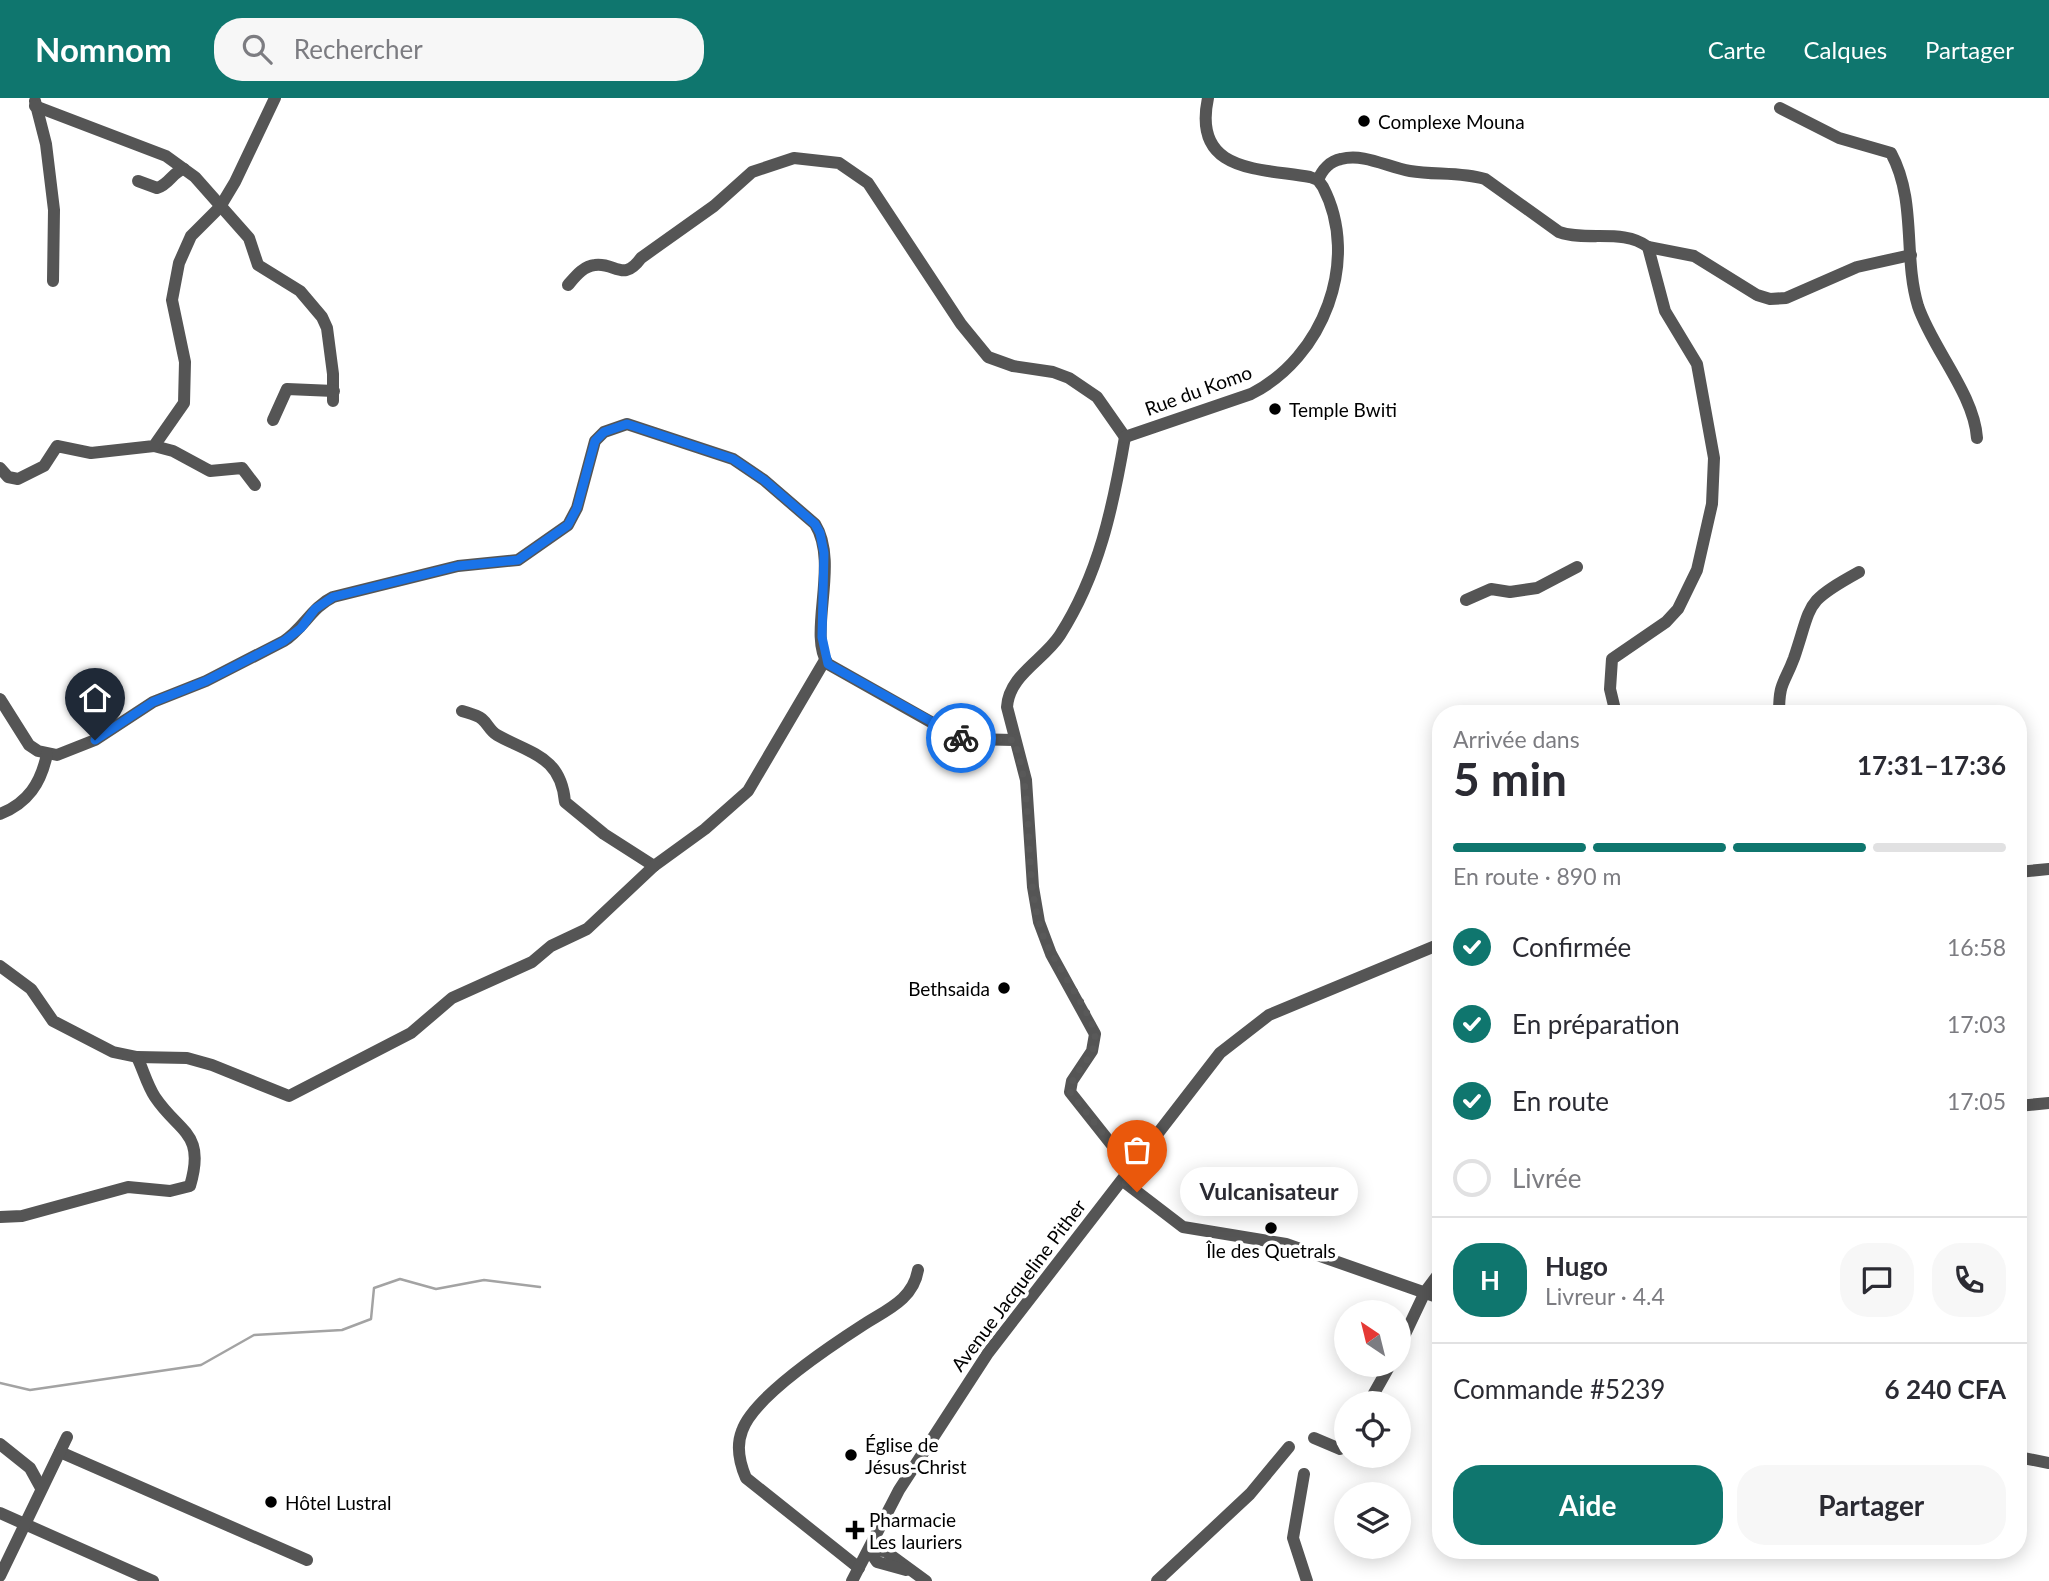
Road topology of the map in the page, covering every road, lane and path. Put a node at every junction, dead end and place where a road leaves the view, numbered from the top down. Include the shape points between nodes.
1 (275, 98) edge
2 (1208, 98) edge
3 (35, 102) edge
4 (1780, 108) dead end
5 (184, 169) junction
6 (1318, 180) junction
7 (138, 181) dead end
8 (220, 207) junction
9 (1648, 247) junction
10 (1911, 255) junction
11 (53, 281) dead end
12 (568, 285) dead end
13 (273, 420) dead end
14 (1125, 437) junction
15 (1977, 438) dead end
16 (154, 446) junction
17 (0, 468) edge
18 (255, 485) dead end
19 (1577, 567) dead end
20 (1859, 572) dead end
21 (1466, 600) dead end
22 (825, 660) junction
23 (0, 699) edge
24 (1614, 705) edge
25 (1779, 705) edge
26 (462, 711) dead end
27 (1014, 740) junction
28 (47, 754) junction
29 (0, 814) edge
30 (654, 866) junction
31 (2049, 869) edge
32 (2027, 871) edge
33 (1432, 947) edge
34 (0, 966) edge
35 (137, 1057) junction
36 (2049, 1103) edge
37 (2027, 1105) edge
38 (1138, 1159) junction
39 (1123, 1181) junction
40 (0, 1217) edge
41 (918, 1270) dead end
42 (1432, 1283) edge
43 (1425, 1292) junction
44 (1432, 1295) edge
45 (1411, 1322) edge
46 (67, 1437) dead end
47 (1314, 1438) dead end
48 (0, 1444) edge
49 (1334, 1446) edge
50 (1289, 1447) dead end
51 (60, 1452) junction
52 (2027, 1459) edge
53 (2049, 1463) edge
54 (1304, 1474) dead end
55 (41, 1488) junction
56 (0, 1513) edge
57 (883, 1520) junction
58 (24, 1524) junction
59 (869, 1550) junction
60 (307, 1560) dead end
61 (893, 1562) junction
62 (859, 1568) junction
63 (0, 1576) edge
64 (153, 1581) edge
65 (852, 1581) edge
66 (926, 1581) edge
67 (1157, 1581) edge
68 (1307, 1581) edge

1 - 8 street
2 - 6 street via 1207,130 1225,159 1255,170
3 - 5 street via 166,156
3 - 11 street via 46,144 54,210
4 - 10 street via 1839,138 1891,153 1911,226
5 - 7 street via 157,188
5 - 8 street
6 - 9 street via 1332,162 1347,158 1412,171 1474,176 1485,179 1559,232 1573,237 1631,237
6 - 14 street, Rue du Komo via 1332,217 1336,279 1327,312 1303,348 1251,394
8 - 13 street via 248,238 258,265 300,291 327,328 333,396 287,389
8 - 16 street via 191,236 173,282 187,382 184,403
9 - 10 street via 1694,256 1770,299 1786,298 1857,267
9 - 24 street via 1665,311 1697,364 1714,458 1713,487 1696,570 1678,609 1667,622 1612,659
10 - 15 street via 1912,286 1923,319 1976,425
12 - 14 street via 579,272 595,264 622,271 635,267 640,258 714,206 752,172 794,158 839,163 868,183 961,324 988,356 1013,366 1062,374 1080,384 1103,404
14 - 27 street via 1107,529 1088,583 1059,637 1008,695
16 - 17 street via 91,453 57,446 44,466 18,479 8,477
16 - 18 street via 210,471 242,468
19 - 21 street via 1537,588 1490,589
20 - 25 street via 1828,589 1807,612 1794,659 1780,685
22 - 27 street via 954,735
22 - 28 street via 824,553 815,524 733,459 627,424 604,432 595,441 568,525 518,560 458,566 333,597 284,641 153,702 76,749
22 - 30 street via 748,791 705,830
23 - 28 street via 29,745
26 - 30 street via 553,766 564,782 565,802
27 - 38 street via 1026,780 1039,922 1051,954 1095,1034 1092,1051 1070,1092 1112,1145
28 - 29 street via 43,776 30,793 16,808
30 - 35 street via 587,929 551,946 532,962 452,998 411,1033 289,1096 187,1058
31 - 32 street
33 - 38 street, Avenue Jacqueline Pither via 1284,1008 1246,1031 1215,1059
34 - 35 street via 31,989 54,1021 113,1052
35 - 40 street via 155,1097 186,1130 194,1150 190,1186 170,1191 128,1187 22,1216
36 - 37 street
38 - 39 street, Avenue Jacqueline Pither
39 - 43 street via 1183,1227 1299,1248
39 - 57 street, Avenue Jacqueline Pither via 988,1353 916,1460
41 - 62 street via 907,1296 766,1398 742,1431 740,1466 746,1478
42 - 43 street
43 - 44 street
43 - 45 street
46 - 51 street
47 - 49 street
48 - 55 street via 30,1468
50 - 67 street via 1241,1502
51 - 55 street
51 - 60 street
52 - 53 street
54 - 68 street via 1293,1538
55 - 58 street
56 - 58 street
57 - 59 street, Avenue Jacqueline Pither
57 - 61 street via 883,1538
58 - 63 street
58 - 64 street
59 - 61 street via 877,1562
59 - 62 street, Avenue Jacqueline Pither
61 - 65 street via 871,1568
61 - 66 street
62 - 65 street, Avenue Jacqueline Pither

